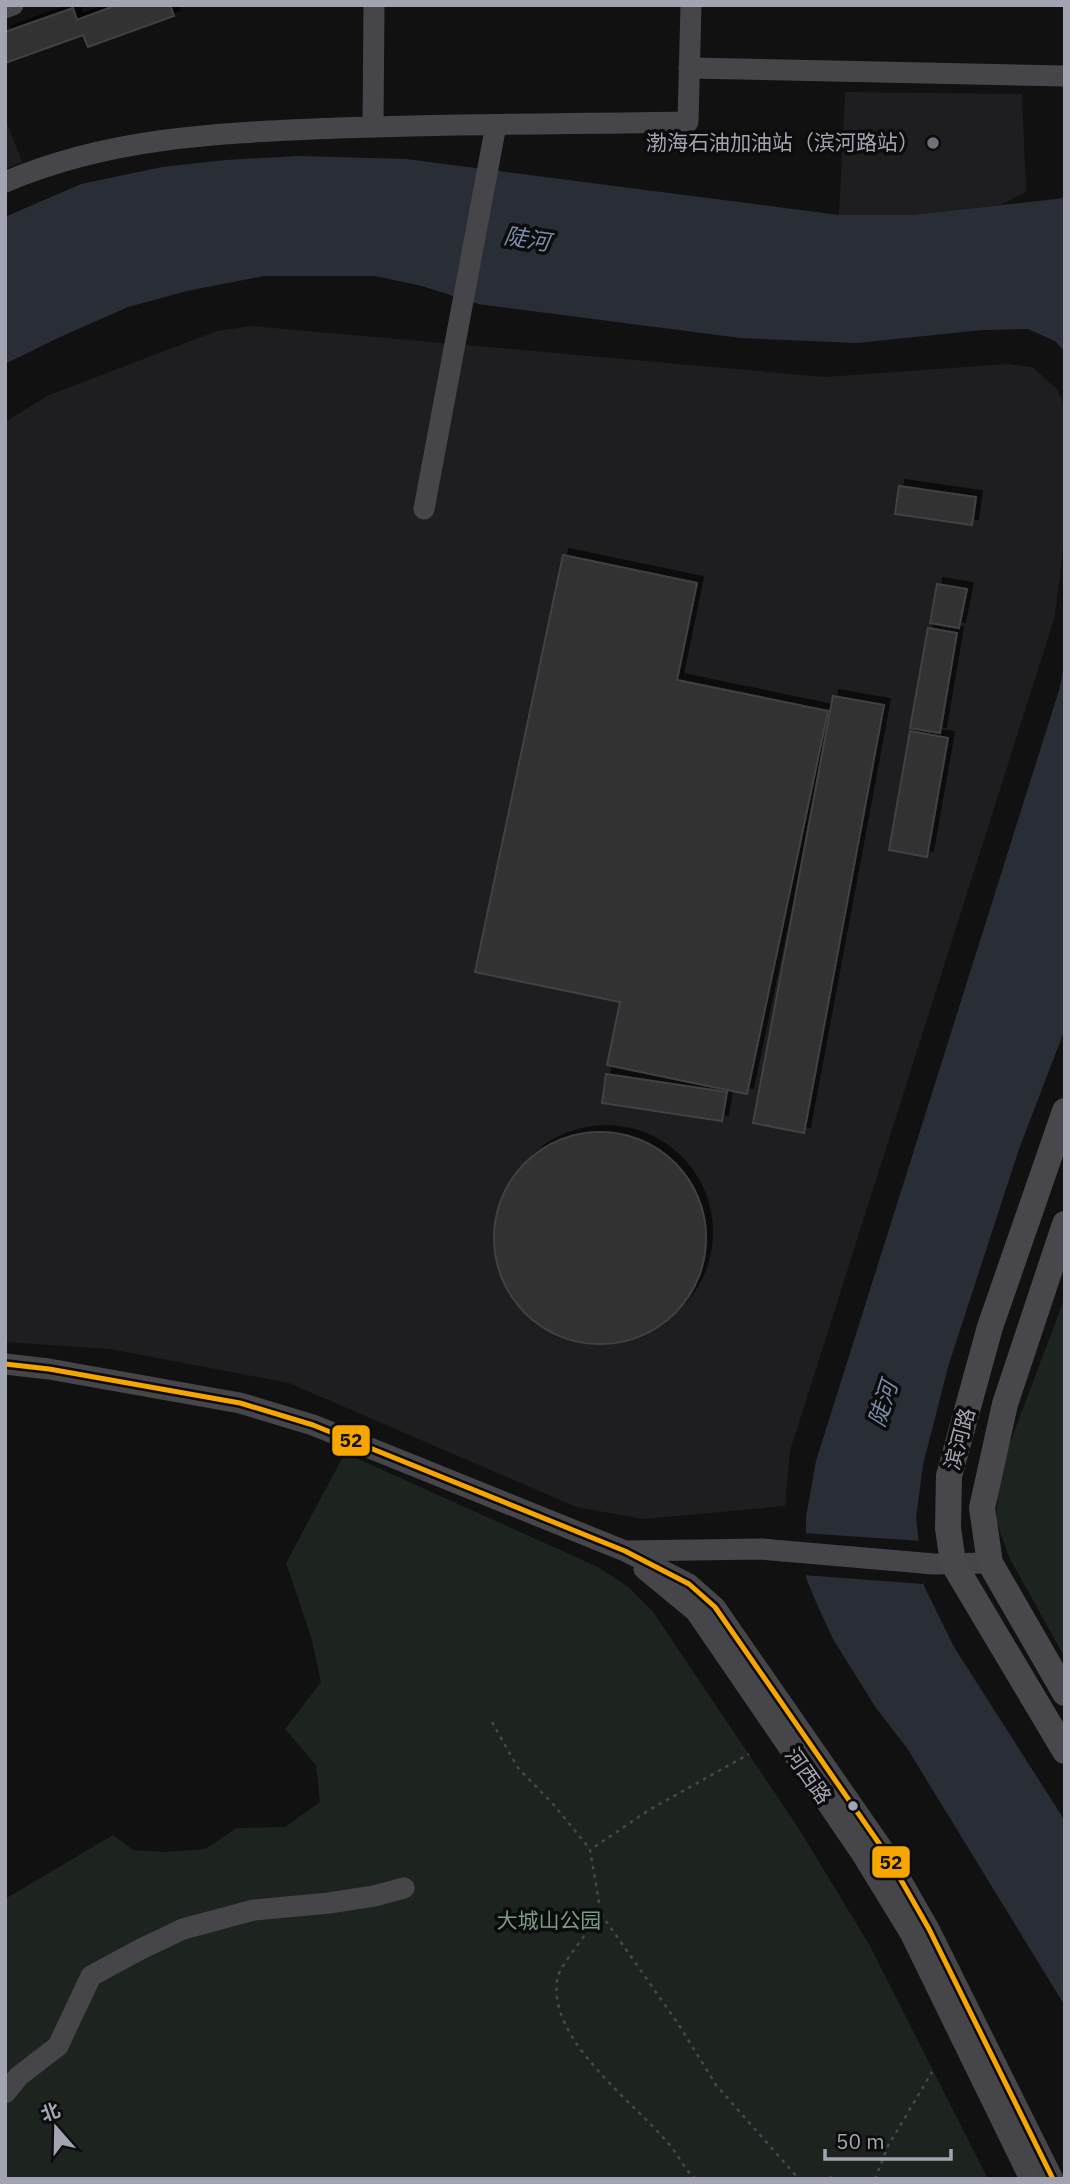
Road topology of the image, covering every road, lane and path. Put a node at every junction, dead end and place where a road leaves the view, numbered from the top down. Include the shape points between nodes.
1 (13, 5) edge
2 (374, 5) edge
3 (691, 5) edge
4 (5, 8) edge
5 (689, 68) junction
6 (1065, 76) edge
7 (496, 125) junction
8 (373, 127) junction
9 (5, 182) edge
10 (424, 509) dead end
11 (1065, 1111) edge
12 (1065, 1224) edge
13 (5, 1364) edge
14 (625, 1551) junction
15 (944, 1563) junction
16 (990, 1563) junction
17 (1065, 1693) edge
18 (492, 1722) dead end
19 (1065, 1751) edge
20 (749, 1754) dead end
21 (590, 1850) junction
22 (404, 1888) dead end
23 (601, 1914) junction
24 (932, 2072) dead end
25 (5, 2092) edge
26 (696, 2179) edge
27 (799, 2179) edge
28 (875, 2179) edge
29 (1030, 2179) edge
30 (1053, 2179) edge

1 - 4 street
2 - 8 street
3 - 5 street
5 - 6 street
5 - 7 street via 688,122
7 - 8 street
7 - 10 street
8 - 9 street via 203,134 114,148
11 - 15 main road, 滨河路 via 990,1327 949,1476
12 - 16 main road, 滨河路 via 1004,1404 982,1508
13 - 14 street, 河西路 via 252,1407 313,1425
14 - 15 street via 761,1549
14 - 29 street, 河西路 via 696,1612 861,1853 910,1933
14 - 30 street, 河西路 via 689,1584 715,1607 884,1852 929,1929
15 - 16 street
15 - 19 main road, 滨河路
16 - 17 main road, 滨河路
18 - 21 path via 518,1768
20 - 21 path via 649,1810
21 - 23 path
22 - 25 street via 329,1903 254,1910 183,1928 141,1949 91,1976 58,2046
23 - 26 path via 558,1974 556,2003 563,2023 596,2069
23 - 27 path via 716,2085
24 - 28 path via 888,2146

